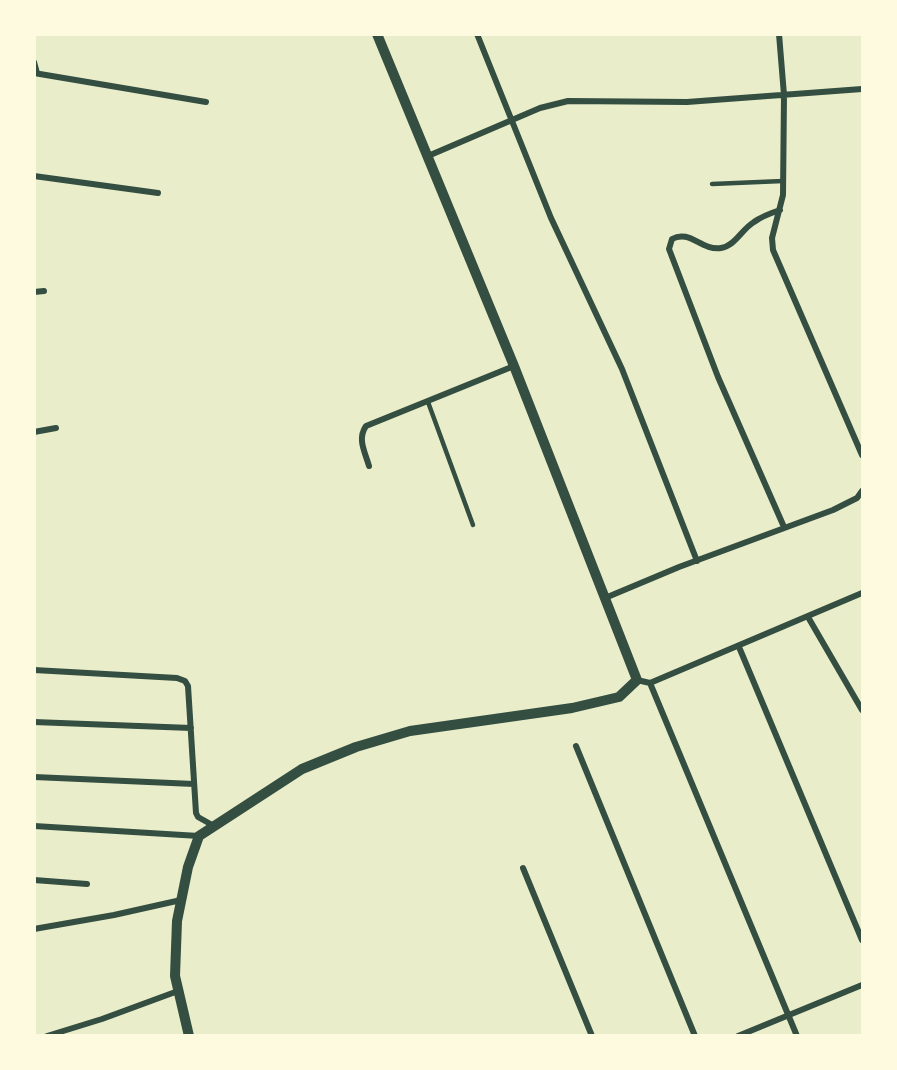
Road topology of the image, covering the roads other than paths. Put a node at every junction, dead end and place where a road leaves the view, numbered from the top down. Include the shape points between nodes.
1 (377, 34) edge
2 (477, 34) edge
3 (779, 34) edge
4 (34, 63) edge
5 (36, 73) edge
6 (862, 90) edge
7 (784, 95) junction
8 (206, 102) dead end
9 (513, 121) junction
10 (428, 156) junction
11 (34, 176) edge
12 (783, 181) junction
13 (712, 184) dead end
14 (158, 193) dead end
15 (780, 210) junction
16 (44, 291) dead end
17 (34, 292) edge
18 (514, 366) junction
19 (428, 402) junction
20 (56, 428) dead end
21 (34, 432) edge
22 (862, 455) edge
23 (369, 466) dead end
24 (862, 491) edge
25 (473, 525) dead end
26 (784, 527) junction
27 (697, 561) junction
28 (862, 593) edge
29 (606, 598) junction
30 (808, 617) junction
31 (739, 647) junction
32 (34, 670) edge
33 (637, 680) junction
34 (650, 683) junction
35 (859, 697) edge
36 (862, 710) edge
37 (34, 722) edge
38 (191, 728) junction
39 (576, 746) dead end
40 (34, 777) edge
41 (194, 784) junction
42 (34, 826) edge
43 (214, 826) junction
44 (199, 836) junction
45 (523, 868) dead end
46 (34, 880) edge
47 (87, 884) dead end
48 (181, 900) junction
49 (34, 929) edge
50 (862, 940) edge
51 (862, 985) edge
52 (178, 991) junction
53 (788, 1015) junction
54 (47, 1035) edge
55 (189, 1035) edge
56 (592, 1035) edge
57 (695, 1035) edge
58 (738, 1035) edge
59 (797, 1035) edge

1 - 10 street
2 - 9 street
3 - 7 street
4 - 5 street
5 - 8 street
6 - 7 street
7 - 9 street via 687,102 568,101
7 - 12 street
9 - 10 street
9 - 27 street via 551,218 622,369
10 - 18 street
11 - 14 street
12 - 13 lane
12 - 15 street
15 - 22 street via 772,238 773,250
15 - 26 street via 751,223 725,248 707,248 683,236 672,239 669,249 718,377
16 - 17 street
18 - 19 street
18 - 29 street
19 - 23 street via 366,426 361,433
19 - 25 lane
20 - 21 street
24 - 26 street via 858,498 833,510
26 - 27 street
27 - 29 street
28 - 30 street
29 - 33 street
30 - 31 street
30 - 35 street
31 - 34 street
31 - 50 street
32 - 38 street via 177,678 188,686
33 - 34 street
33 - 43 street via 619,697 572,708 410,730 356,747 302,769
34 - 53 street
35 - 36 street
37 - 38 street
38 - 41 street
39 - 57 street
40 - 41 street
41 - 43 street via 196,813
42 - 44 street
43 - 44 street
44 - 48 street
45 - 56 street
46 - 47 street
48 - 49 street
48 - 52 street via 175,976
51 - 53 street
52 - 54 street
52 - 55 street
53 - 58 street
53 - 59 street

